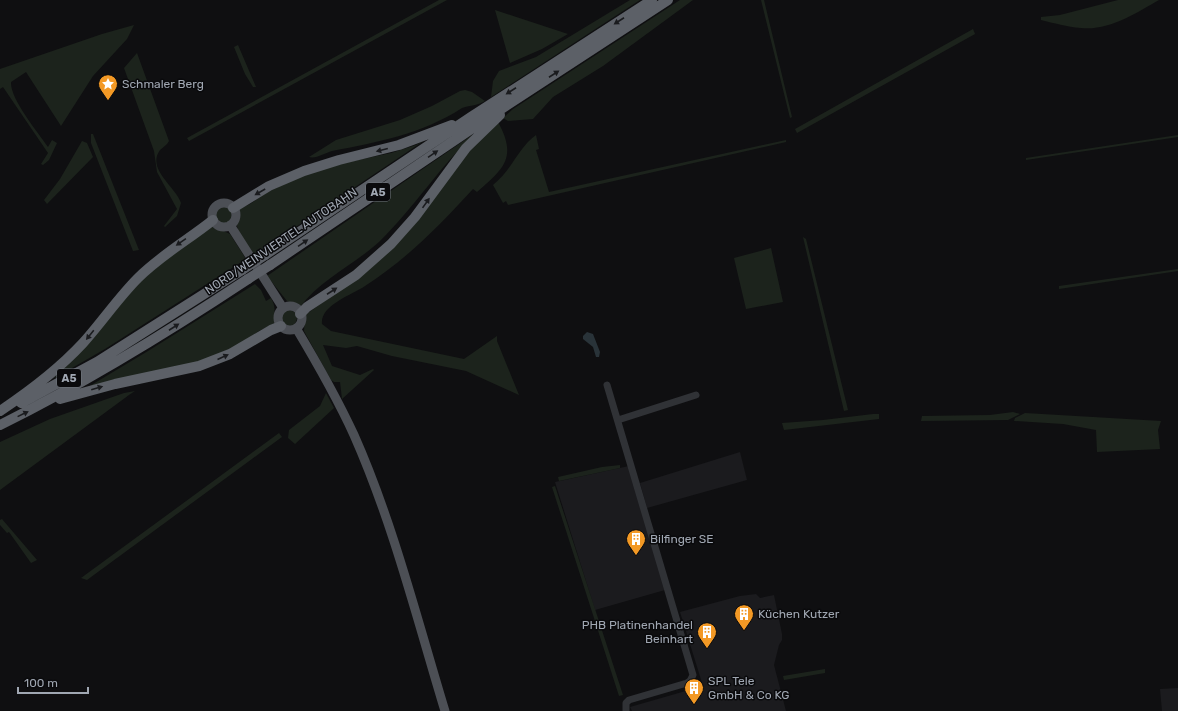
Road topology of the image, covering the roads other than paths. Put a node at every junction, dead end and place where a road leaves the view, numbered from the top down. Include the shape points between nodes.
1 (652, 0) edge
2 (668, 0) edge
3 (522, 95) junction
4 (471, 117) junction
5 (232, 208) junction
6 (213, 220) junction
7 (230, 225) junction
8 (283, 308) junction
9 (300, 314) junction
10 (281, 326) junction
11 (296, 328) junction
12 (607, 385) dead end
13 (696, 395) dead end
14 (46, 402) junction
15 (0, 412) edge
16 (618, 420) junction
17 (0, 425) edge
18 (445, 711) edge
19 (626, 711) edge

1 -> 4 highway, NORD/WEINVIERTEL AUTOBAHN / A5
3 -> 2 highway, NORD/WEINVIERTEL AUTOBAHN / A5
9 -> 3 highway via 356,275 391,244 415,217 466,148
14 -> 3 highway, NORD/WEINVIERTEL AUTOBAHN / A5, bridge via 142,348
4 -> 5 highway via 399,145 304,171 275,183
4 - 15 highway, NORD/WEINVIERTEL AUTOBAHN / A5, bridge via 265,255 97,362
5 - 6 main road via 224,204 218,205 213,210
5 - 7 main road via 235,216
6 - 7 main road via 222,226
6 -> 15 highway via 145,271 65,361 39,384
7 - 8 main road
8 - 9 main road via 293,307
8 - 10 main road via 278,317
9 - 11 main road via 301,321
10 - 11 main road via 289,330
14 -> 10 highway via 199,366 230,354
11 - 18 main road via 324,374 345,416 375,487
12 - 16 street
13 - 16 street
17 -> 14 highway, NORD/WEINVIERTEL AUTOBAHN / A5
16 - 19 street via 692,670 692,679 688,683 629,700 626,703

